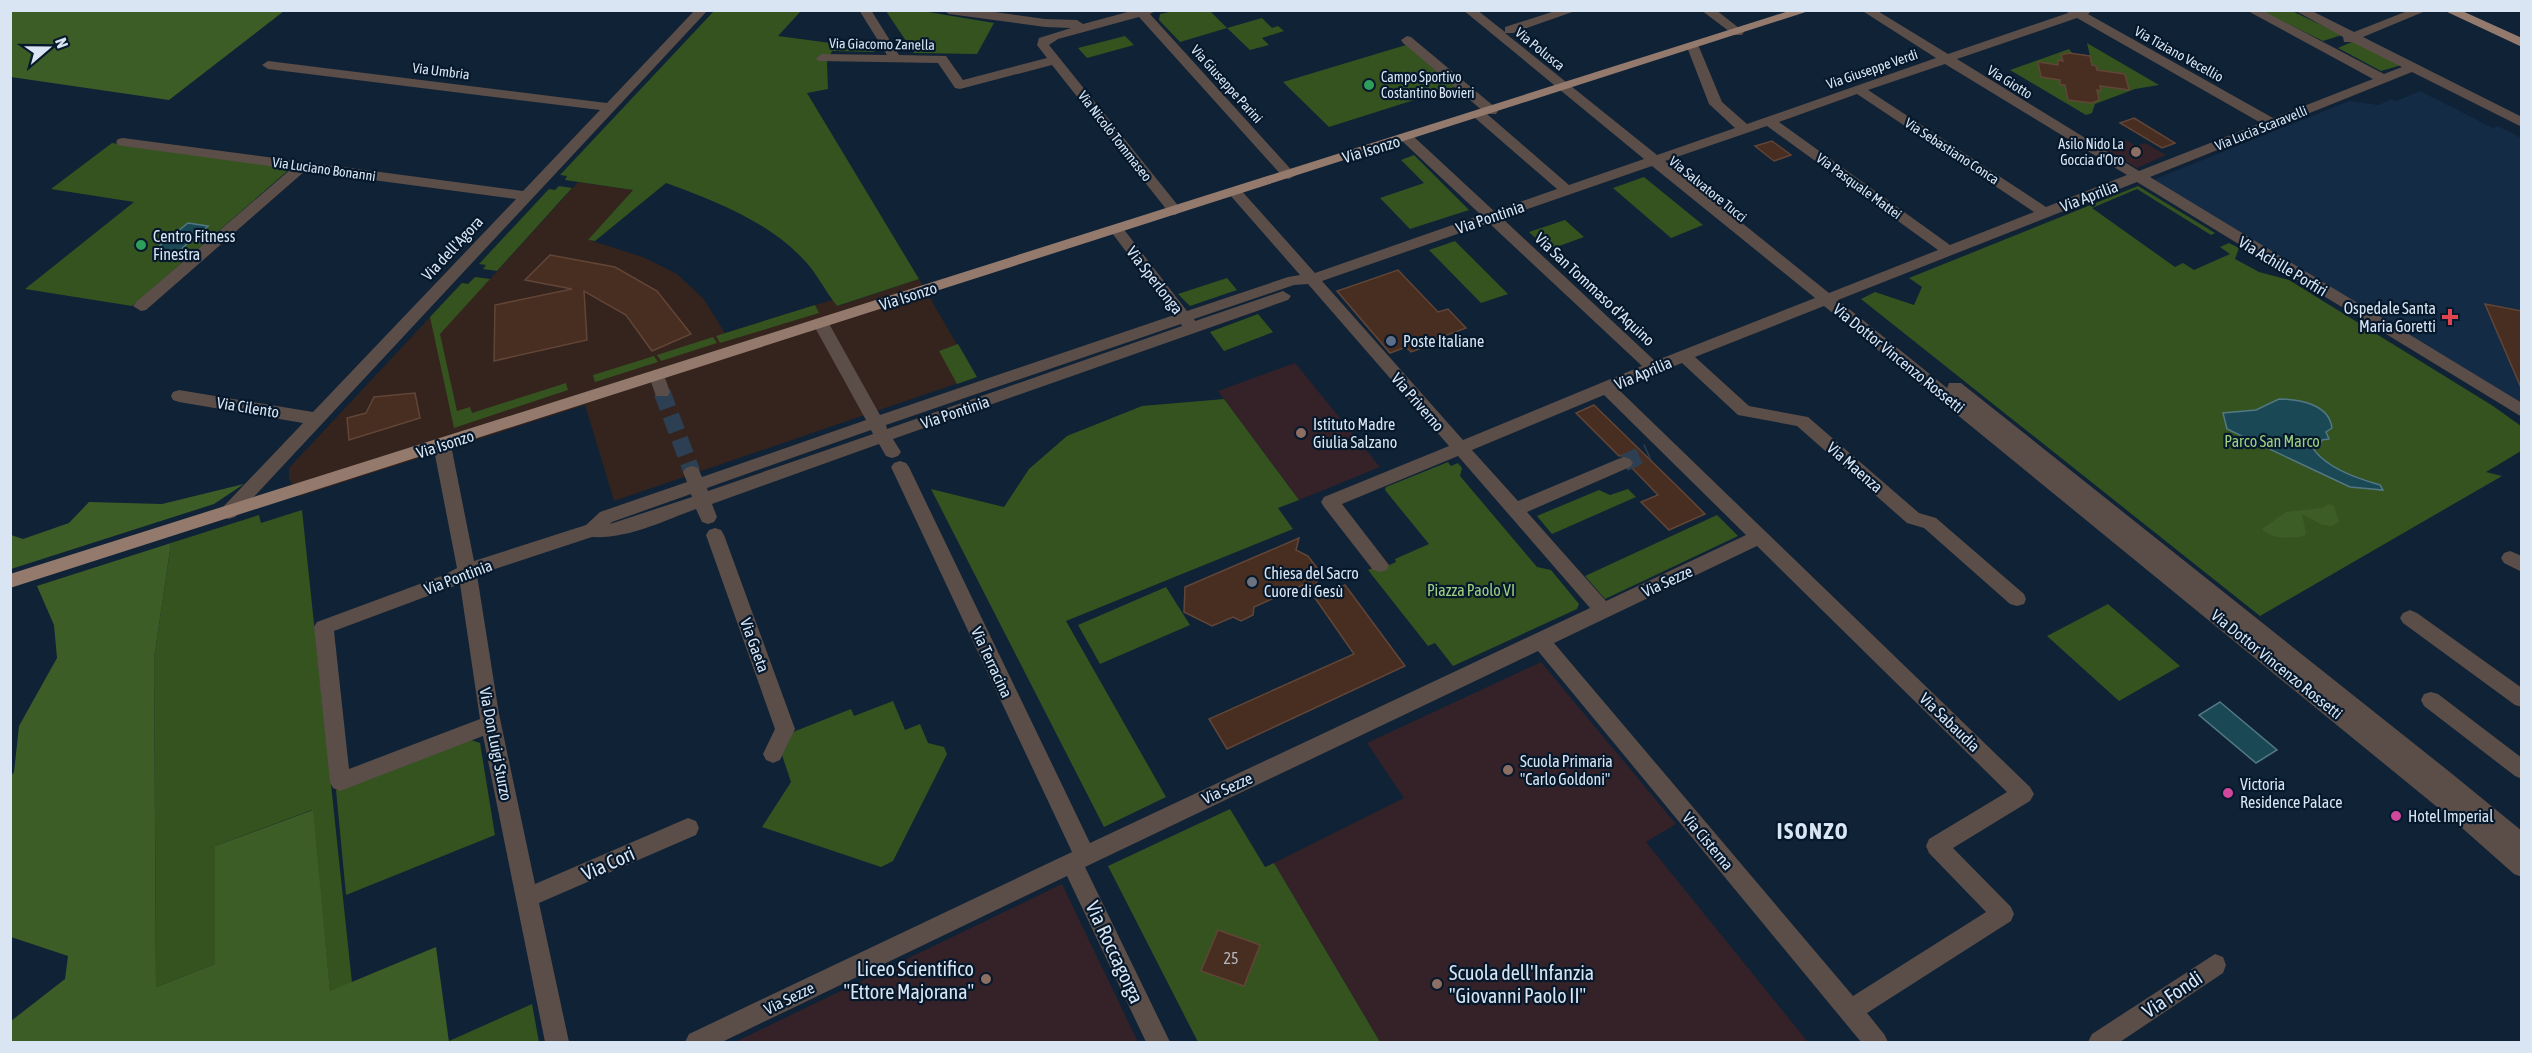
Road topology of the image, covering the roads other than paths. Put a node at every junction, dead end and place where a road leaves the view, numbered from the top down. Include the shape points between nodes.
1 (702, 10) edge
2 (865, 10) edge
3 (949, 10) edge
4 (1469, 10) edge
5 (1485, 10) edge
6 (1572, 10) edge
7 (1707, 10) edge
8 (1806, 10) edge
9 (1867, 10) edge
10 (2252, 10) edge
11 (2300, 10) edge
12 (2422, 10) edge
13 (2449, 10) edge
14 (1147, 11) edge
15 (2079, 12) edge
16 (1054, 23) junction
17 (1097, 24) junction
18 (1509, 30) junction
19 (1738, 32) junction
20 (2355, 37) junction
21 (1407, 40) dead end
22 (1043, 42) junction
23 (2522, 43) edge
24 (1693, 47) junction
25 (2325, 48) junction
26 (822, 58) dead end
27 (895, 58) junction
28 (1946, 59) junction
29 (1055, 60) junction
30 (268, 65) dead end
31 (2415, 67) junction
32 (2384, 79) junction
33 (1571, 86) junction
34 (1859, 90) junction
35 (609, 107) junction
36 (1486, 113) junction
37 (1769, 121) junction
38 (2272, 123) junction
39 (2522, 123) edge
40 (1745, 129) junction
41 (1407, 138) junction
42 (123, 142) dead end
43 (1661, 159) junction
44 (302, 166) junction
45 (1289, 175) junction
46 (2138, 177) junction
47 (1567, 190) junction
48 (1235, 192) junction
49 (526, 196) junction
50 (1175, 211) junction
51 (2045, 213) junction
52 (1491, 217) junction
53 (1117, 230) junction
54 (1949, 251) junction
55 (1313, 279) junction
56 (1833, 297) junction
57 (141, 306) dead end
58 (1188, 323) junction
59 (821, 324) junction
60 (1684, 356) junction
61 (1653, 368) junction
62 (1607, 388) junction
63 (179, 396) dead end
64 (2522, 411) edge
65 (317, 419) junction
66 (880, 429) junction
67 (442, 445) junction
68 (1460, 449) junction
69 (1624, 463) tunnel mouth
70 (703, 502) junction
71 (1515, 510) junction
72 (229, 512) junction
73 (1760, 537) junction
74 (1380, 565) dead end
75 (467, 571) junction
76 (10, 582) edge
77 (2017, 598) dead end
78 (1604, 611) junction
79 (2410, 618) dead end
80 (1540, 640) junction
81 (2522, 699) edge
82 (2431, 700) dead end
83 (491, 724) junction
84 (773, 754) dead end
85 (2522, 770) edge
86 (688, 828) dead end
87 (2517, 840) edge
88 (1079, 859) junction
89 (2522, 867) edge
90 (527, 898) junction
91 (2215, 965) dead end
92 (1850, 1011) junction
93 (557, 1042) edge
94 (697, 1042) edge
95 (1158, 1042) edge
96 (1876, 1042) edge
97 (2100, 1042) edge

1 - 35 street, Via dell'Agora
2 - 27 street
3 - 16 street
4 - 33 street, Via Polusca
5 - 18 street, Via Polusca
6 - 18 street
7 - 19 street
8 - 19 main road, Via Isonzo
9 - 28 street, Via Giotto
10 - 25 street
11 - 20 street
12 - 20 street
13 - 23 main road
14 - 17 street
14 - 45 street, Via Giuseppe Parini
15 - 28 street, Via Giuseppe Verdi
15 - 38 street, Via Tiziano Vecellio
16 - 17 street
16 - 22 street
17 - 22 street
18 - 33 street, Via Polusca
19 - 24 main road, Via Isonzo
20 - 25 street
20 - 31 street
21 - 36 street
22 - 29 street, Via Nicolò Tommaseo
24 - 33 main road, Via Isonzo
24 - 40 street via 1714,101
25 - 32 street
26 - 27 street, Via Giacomo Zanella
27 - 29 street, Via Giacomo Zanella via 942,60 960,85
28 - 34 street, Via Giuseppe Verdi
28 - 46 street, Via Giotto
29 - 50 street, Via Nicolò Tommaseo
30 - 35 street, Via Umbria
31 - 32 street, Via Lucia Scaravelli
31 - 39 street
32 - 38 street, Via Lucia Scaravelli
33 - 36 main road, Via Isonzo
33 - 43 street, Via Salvatore Tucci
34 - 37 street, Via Giuseppe Verdi
34 - 51 street, Via Sebastiano Conca
35 - 49 street, Via dell'Agora
36 - 41 main road, Via Isonzo
36 - 47 street
37 - 40 street, Via Giuseppe Verdi
37 - 54 street, Via Pasquale Mattei
38 - 46 street, Via Lucia Scaravelli
40 - 43 street, Via Giuseppe Verdi
41 - 45 main road, Via Isonzo
41 - 52 street, Via San Tommaso d'Aquino
42 - 44 street, Via Luciano Bonanni
43 - 47 street, Via Pontinia
43 - 56 street, Via Salvatore Tucci
44 - 49 street, Via Luciano Bonanni
44 - 57 street
45 - 48 main road, Via Isonzo
46 - 51 street, Via Aprilia
46 - 64 street, Via Achille Porfiri
47 - 52 street, Via Pontinia
48 - 50 main road, Via Isonzo
48 - 55 street, Via Priverno
49 - 65 street, Via dell'Agora
50 - 53 main road, Via Isonzo
51 - 54 street, Via Aprilia
52 - 55 street, Via Pontinia
52 - 61 street, Via San Tommaso d'Aquino
53 - 58 street, Via Sperlonga
53 - 59 main road, Via Isonzo
54 - 56 street, Via Aprilia
55 - 58 street, Via Pontinia via 1301,289
55 - 68 street, Via Priverno
56 - 60 street, Via Aprilia
56 - 87 street, Via Dottor Vincenzo Rossetti
56 - 89 street, Via Dottor Vincenzo Rossetti
58 - 66 street, Via Pontinia
59 - 66 street, Via Terracina
59 - 67 main road, Via Isonzo via 659,384
60 - 61 street, Via Aprilia
60 - 77 street, Via Maenza via 1744,411 1802,421 1912,518 1930,523
61 - 62 street, Via Aprilia
62 - 68 street, Via Aprilia
62 - 73 street, Via Sabaudia via 1657,448
63 - 65 street, Via Cilento
65 - 72 street, Via dell'Agora
66 - 70 street, Via Pontinia
66 - 88 street, Via Terracina
67 - 72 main road, Via Isonzo
67 - 75 street, Via Don Luigi Sturzo
68 - 71 street, Via Priverno
68 - 74 street via 1330,502
69 - 71 street
70 - 75 street, Via Pontinia via 623,528 592,530
70 - 84 street, Via Gaeta via 785,729
71 - 78 street, Via Priverno
72 - 76 main road, Via Isonzo
73 - 78 street, Via Sezze
73 - 92 street, Via Sabaudia via 2023,794 1937,846 2003,914
75 - 83 street, Via Don Luigi Sturzo
75 - 83 street, Via Pontinia via 324,627 340,782
78 - 80 street, Via Sezze
79 - 81 street
80 - 88 street, Via Sezze
80 - 92 street, Via Cisterna
82 - 85 street
83 - 90 street, Via Don Luigi Sturzo
86 - 90 street, Via Cori
88 - 94 street, Via Sezze
88 - 95 street, Via Roccagorga
90 - 93 street, Via Don Luigi Sturzo
91 - 97 street, Via Fondi
92 - 96 street, Via Cisterna

